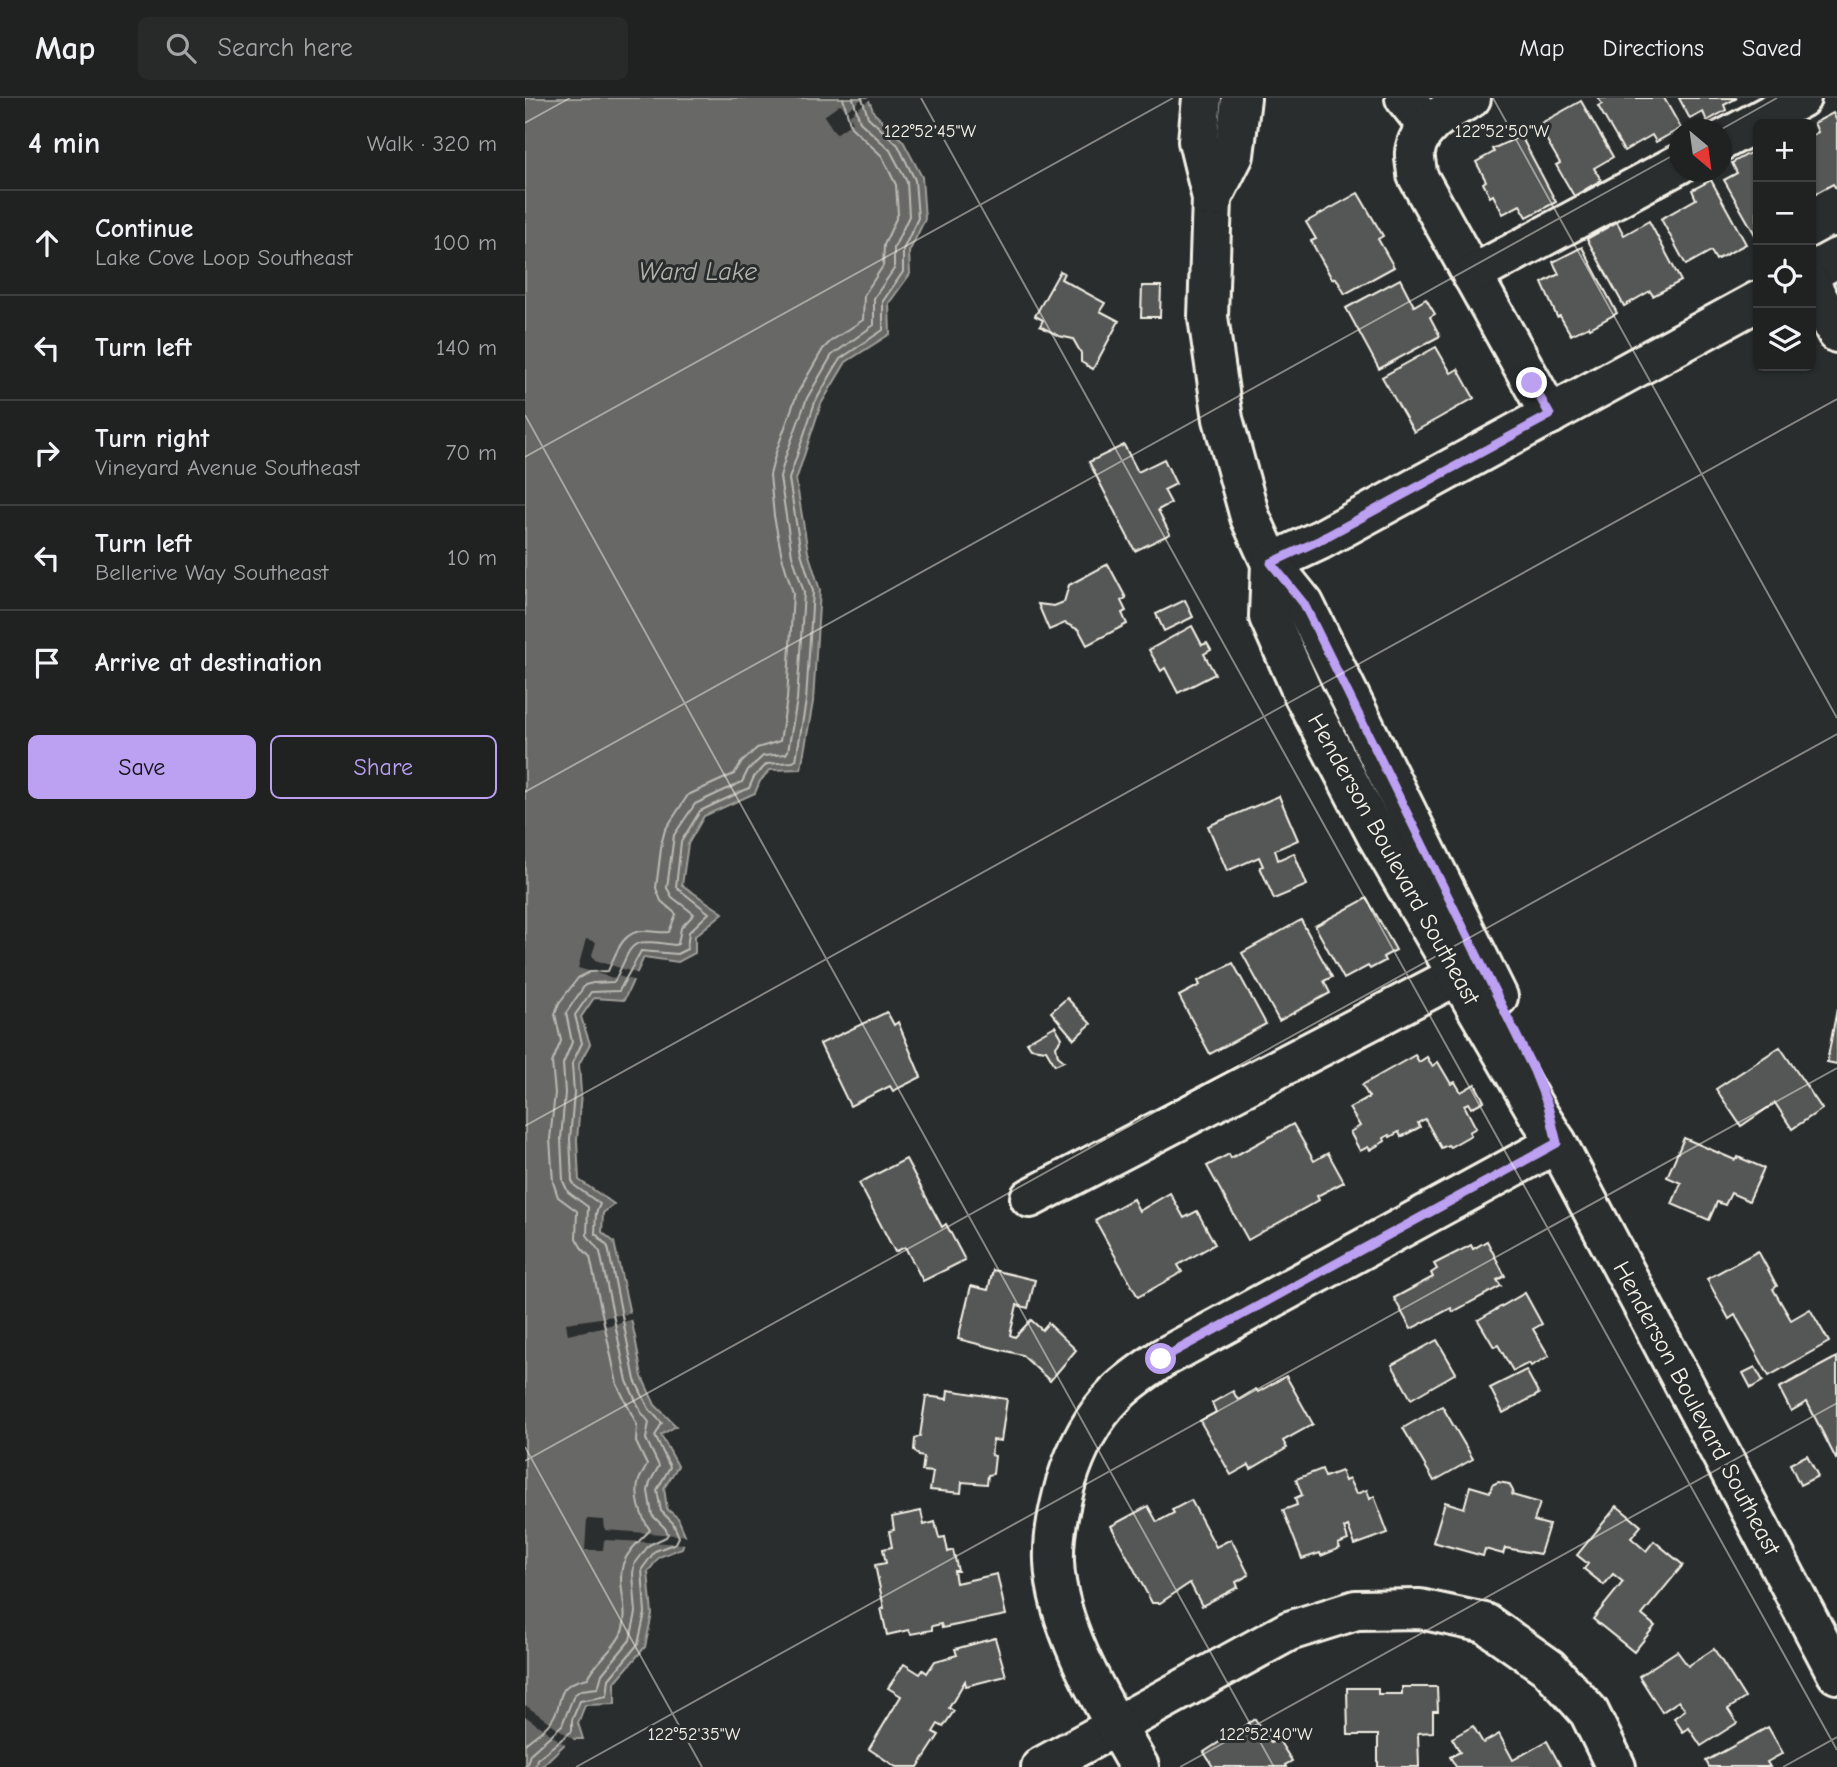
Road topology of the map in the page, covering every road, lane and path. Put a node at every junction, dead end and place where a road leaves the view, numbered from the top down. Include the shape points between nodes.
1 (1202, 98) edge
2 (1241, 98) edge
3 (1471, 98) edge
4 (1801, 98) edge
5 (1417, 112) edge
6 (1732, 135) edge
7 (1669, 169) edge
8 (1212, 198) junction
9 (1837, 258) edge
10 (1816, 269) edge
11 (1472, 275) junction
12 (1816, 294) edge
13 (1753, 304) edge
14 (1837, 333) edge
15 (1550, 415) junction
16 (1271, 563) junction
17 (1458, 975) junction
18 (1557, 1143) junction
19 (1030, 1198) dead end
20 (1837, 1674) edge
21 (1116, 1726) junction
22 (1041, 1767) edge
23 (1139, 1767) edge
24 (1616, 1767) edge

1 - 8 street, Henderson Boulevard Southeast via 1198,141
2 - 8 street, Henderson Boulevard Southeast via 1234,155
3 - 5 street via 1444,113
4 - 6 street
5 - 11 street via 1423,131 1415,152 1417,174
7 - 11 street
8 - 16 street, Henderson Boulevard Southeast via 1208,317 1223,419 1250,517
9 - 10 street
11 - 15 street
12 - 14 street
13 - 15 street
15 - 16 street
16 - 17 street, Henderson Boulevard Southeast via 1269,617 1304,696 1377,836
16 - 18 street, Henderson Boulevard Southeast via 1304,604 1498,997 1534,1071
17 - 18 street, Henderson Boulevard Southeast
17 - 19 street
18 - 20 street, Henderson Boulevard Southeast
18 - 21 street via 1161,1359 1115,1394 1084,1434 1056,1516 1054,1562 1059,1603 1085,1668
21 - 22 street
21 - 23 street
21 - 24 street via 1289,1631 1356,1610 1420,1609 1485,1623 1549,1668 1589,1712

